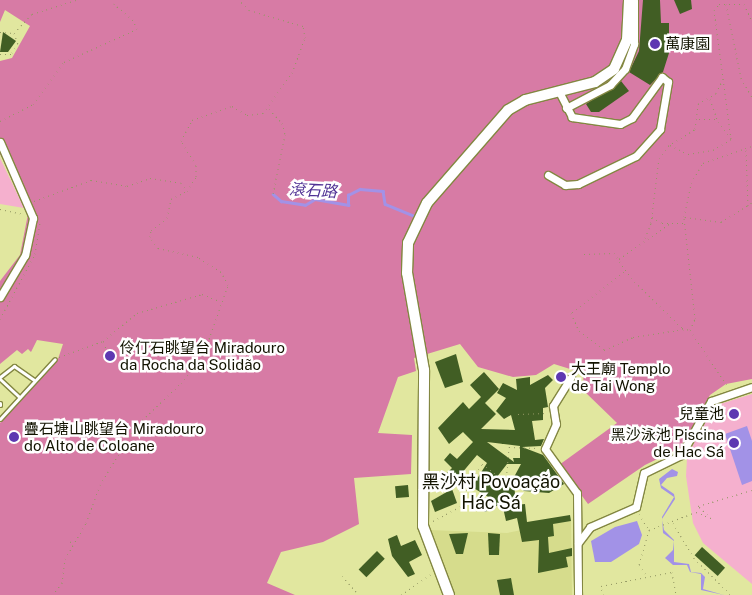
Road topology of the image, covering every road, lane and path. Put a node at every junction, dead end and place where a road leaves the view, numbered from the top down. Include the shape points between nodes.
1 (76, 0) edge
2 (116, 0) edge
3 (239, 0) edge
4 (629, 0) edge
5 (634, 0) edge
6 (726, 3) junction
7 (752, 21) edge
8 (0, 32) edge
9 (14, 34) junction
10 (0, 54) edge
11 (723, 79) junction
12 (559, 92) junction
13 (752, 97) edge
14 (710, 98) junction
15 (566, 108) junction
16 (269, 109) junction
17 (717, 118) junction
18 (698, 119) junction
19 (0, 121) edge
20 (731, 139) junction
21 (0, 142) edge
22 (670, 145) junction
23 (752, 146) edge
24 (746, 150) junction
25 (548, 175) dead end
26 (187, 191) junction
27 (272, 194) dead end
28 (30, 202) junction
29 (752, 202) edge
30 (748, 206) junction
31 (0, 209) edge
32 (20, 213) dead end
33 (651, 216) junction
34 (684, 217) junction
35 (684, 223) junction
36 (669, 224) junction
37 (644, 238) junction
38 (584, 254) dead end
39 (618, 260) junction
40 (624, 271) junction
41 (0, 297) edge
42 (220, 301) junction
43 (685, 329) junction
44 (690, 330) junction
45 (103, 341) junction
46 (106, 348) dead end
47 (55, 359) joint
48 (571, 377) dead end
49 (0, 378) edge
50 (28, 379) junction
51 (34, 380) junction
52 (31, 384) junction
53 (752, 387) edge
54 (732, 392) junction
55 (19, 397) junction
56 (553, 413) junction
57 (518, 414) dead end
58 (0, 419) edge
59 (545, 449) junction
60 (752, 490) edge
61 (634, 508) junction
62 (430, 522) dead end
63 (672, 523) junction
64 (649, 530) junction
65 (76, 540) junction
66 (70, 542) dead end
67 (578, 543) junction
68 (438, 569) junction
69 (342, 576) dead end
70 (648, 577) junction
71 (52, 595) edge
72 (359, 595) edge
73 (402, 595) edge
74 (449, 595) edge
75 (578, 595) edge
76 (603, 595) edge
77 (676, 595) edge
78 (730, 595) edge

1 - 9 path via 32,14
2 - 19 path via 114,4 133,20 137,29 64,62 34,104
3 - 16 path via 249,10 306,31 292,73
4 - 12 main road via 627,40 614,69 595,82
5 - 15 street via 634,44 625,69 610,85
6 - 7 path via 744,4
6 - 11 path via 714,10
6 - 13 path via 741,78
8 - 9 path
9 - 10 path via 18,44 15,51
11 - 14 path
11 - 20 path
12 - 15 street
12 - 68 main road via 517,104 495,122 427,203 408,243 407,273 424,370 423,526
14 - 17 path
14 - 18 path via 698,104
15 - 25 street via 572,117 588,122 620,124 632,118 662,78 668,79 660,129 636,156 578,184 565,185
16 - 26 path via 255,116 232,106 192,120 181,140 196,165 196,177
16 - 27 path via 282,123 284,134
17 - 18 path
17 - 20 path
18 - 22 path via 691,134
20 - 22 path via 713,150 688,154
21 - 28 street
22 - 33 path via 654,172
23 - 24 path
24 - 30 path
24 - 34 path via 700,166 691,183
26 - 28 path via 180,183 150,178 127,186 92,180
26 - 42 path via 171,199 167,218 151,230 150,237 158,248 198,257 221,272 228,285
28 - 41 street via 32,232 25,255
29 - 30 path
30 - 34 path via 721,222
31 - 32 path
33 - 36 path
33 - 37 path
34 - 35 path
35 - 36 path
35 - 44 path via 695,319
36 - 37 path
37 - 39 path
38 - 39 path via 610,252
39 - 40 path
40 - 43 path
40 - 43 path via 571,313 579,331 604,350 632,337
42 - 45 path via 214,303 202,294 137,313
42 - 65 path via 204,353 181,383 135,427 100,485
43 - 44 path
44 - 54 path
45 - 46 path
45 - 47 path
47 - 51 lane
48 - 56 street
49 - 50 lane via 14,366
49 - 55 lane
50 - 51 lane
50 - 52 lane
51 - 52 lane
52 - 55 lane
53 - 54 street
54 - 61 street via 704,408 681,455 644,473
55 - 58 lane
56 - 57 path
56 - 59 street via 556,424
59 - 62 path via 509,447 506,482 482,464 469,481 463,505
59 - 67 street via 577,493
60 - 63 path via 698,506 711,518 697,512
61 - 64 path
61 - 67 street via 590,527
63 - 64 path
63 - 78 path via 694,558
64 - 70 path via 639,566
65 - 66 path
65 - 71 path via 65,559 62,582
67 - 75 street
68 - 73 path
68 - 74 main road
69 - 72 path
70 - 76 path via 601,586
70 - 77 path via 672,572

